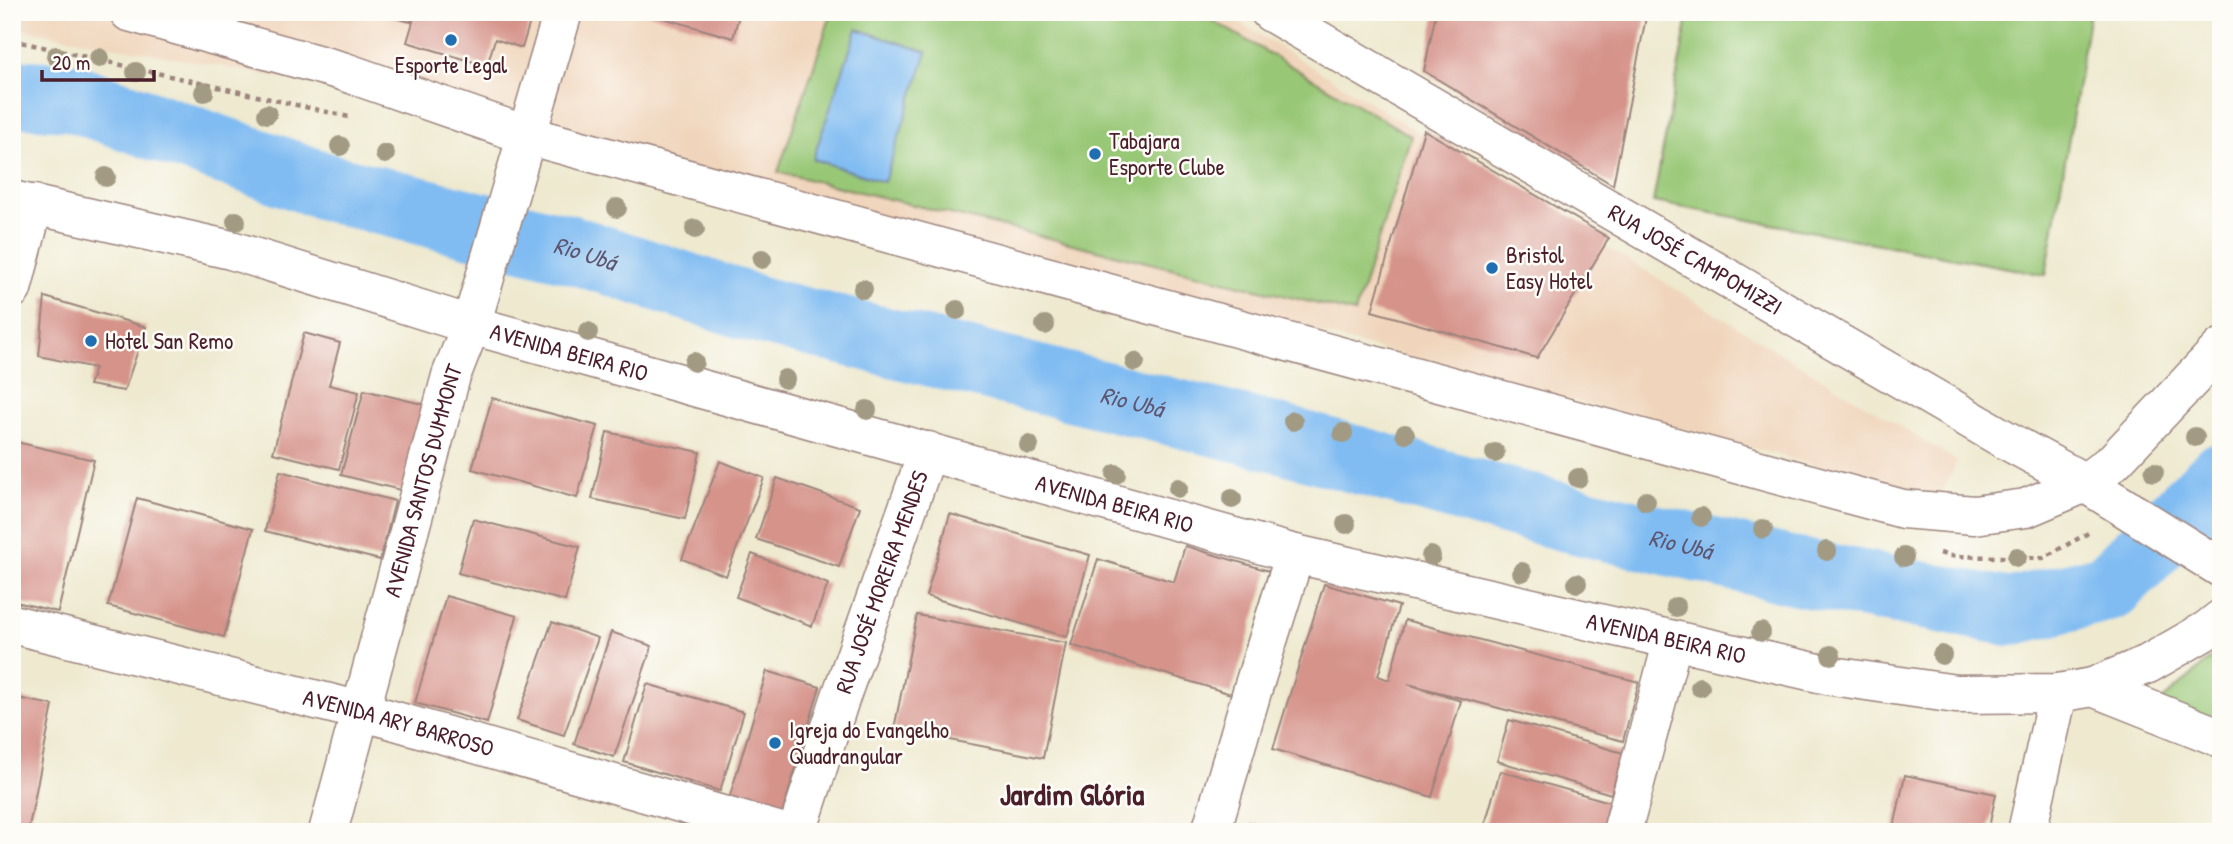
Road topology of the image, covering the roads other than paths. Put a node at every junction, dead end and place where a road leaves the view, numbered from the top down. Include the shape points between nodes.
1 (129, 12) edge
2 (564, 12) edge
3 (1270, 12) edge
4 (521, 153) junction
5 (23, 202) edge
6 (12, 289) edge
7 (471, 325) junction
8 (2221, 348) edge
9 (928, 451) junction
10 (2085, 483) junction
11 (1295, 554) junction
12 (2208, 560) edge
13 (2221, 619) edge
14 (12, 624) edge
15 (1673, 640) junction
16 (2076, 690) junction
17 (361, 711) junction
18 (2221, 738) edge
19 (328, 832) edge
20 (781, 832) edge
21 (797, 832) edge
22 (1212, 832) edge
23 (1622, 832) edge
24 (2027, 832) edge

1 - 4 main road via 342,71
2 - 4 main road, AVENIDA SANTOS DUMMONT
3 - 10 main road, RUA JOSÉ CAMPOMIZZI
4 - 7 main road, AVENIDA SANTOS DUMMONT
4 - 10 main road via 1903,509 1974,515 2026,508
5 - 6 main road
5 - 7 main road, AVENIDA BEIRA RIO via 231,250
7 - 9 main road, AVENIDA BEIRA RIO
7 - 17 main road, AVENIDA SANTOS DUMMONT via 451,376
8 - 10 main road via 2114,461
9 - 11 main road, AVENIDA BEIRA RIO
9 - 21 main road, RUA JOSÉ MOREIRA MENDES
10 - 12 main road, RUA JOSÉ CAMPOMIZZI
11 - 15 main road, AVENIDA BEIRA RIO
11 - 22 main road
13 - 16 main road, AVENIDA BEIRA RIO via 2148,664
14 - 17 main road, AVENIDA ARY BARROSO
15 - 16 main road, AVENIDA BEIRA RIO via 1832,676 1956,694
15 - 23 main road
16 - 18 main road
16 - 24 main road
17 - 19 main road, AVENIDA SANTOS DUMMONT
17 - 20 main road, AVENIDA ARY BARROSO

